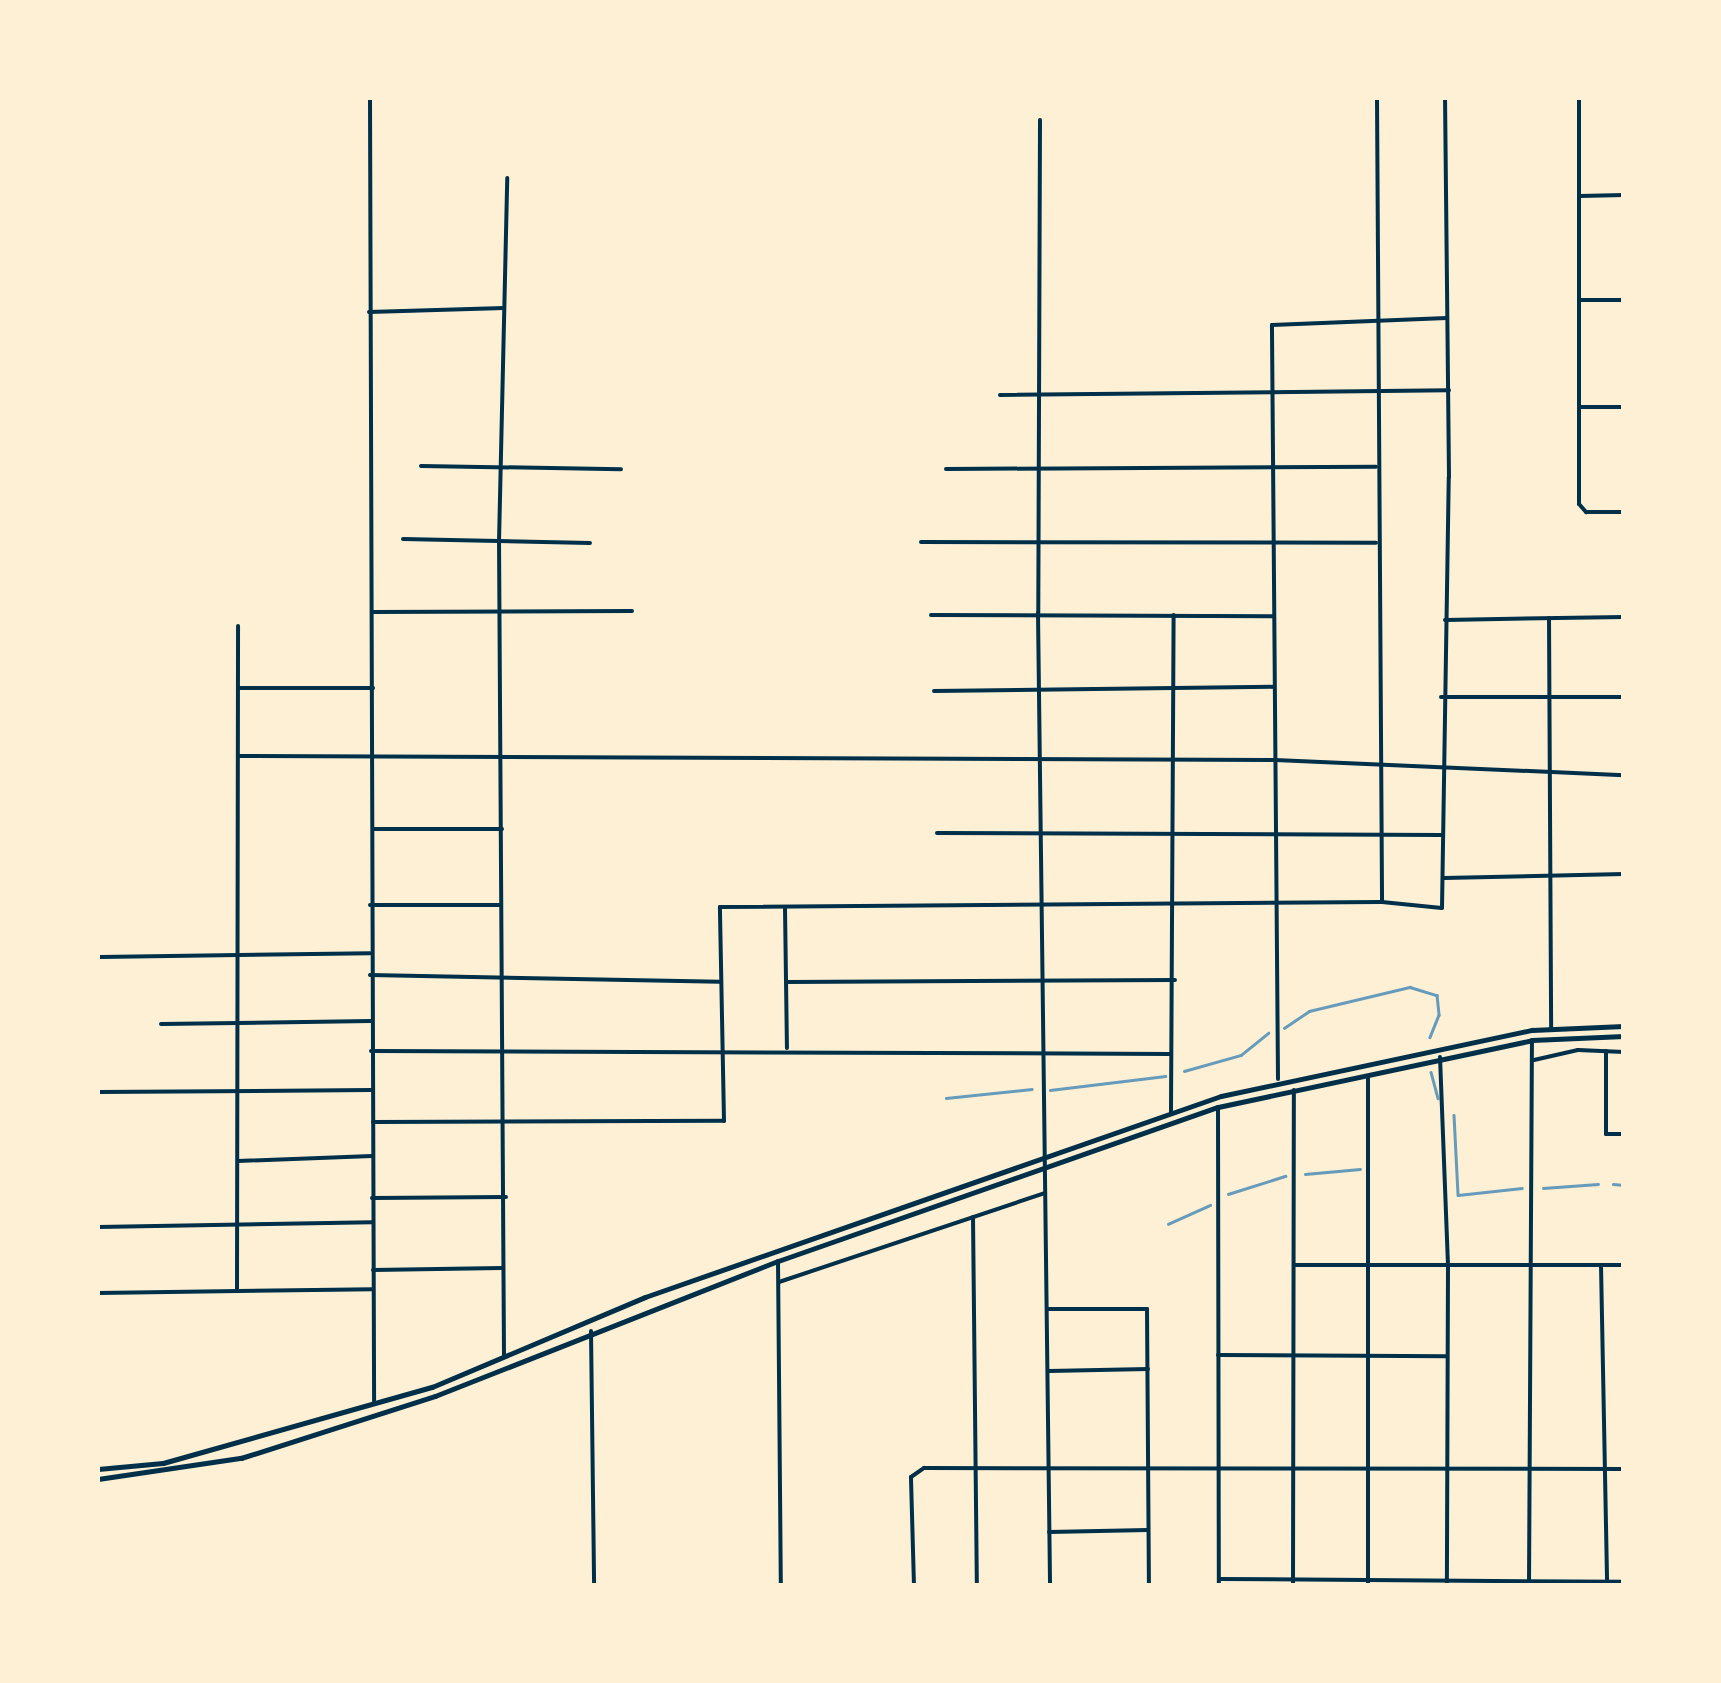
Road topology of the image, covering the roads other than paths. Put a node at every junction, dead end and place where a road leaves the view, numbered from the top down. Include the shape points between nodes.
1 (370, 98) edge
2 (1376, 98) edge
3 (1444, 98) edge
4 (1579, 98) edge
5 (1040, 120) dead end
6 (507, 178) dead end
7 (1624, 195) edge
8 (1580, 196) junction
9 (1580, 300) junction
10 (1624, 300) edge
11 (506, 308) junction
12 (368, 312) junction
13 (1447, 318) junction
14 (1379, 321) junction
15 (1448, 390) junction
16 (1274, 391) junction
17 (1379, 392) junction
18 (1038, 394) junction
19 (1000, 395) dead end
20 (1581, 407) junction
21 (1624, 407) edge
22 (420, 466) dead end
23 (1275, 466) junction
24 (1378, 467) junction
25 (500, 468) junction
26 (1039, 468) junction
27 (621, 469) dead end
28 (946, 469) dead end
29 (1624, 512) edge
30 (403, 539) dead end
31 (1038, 539) junction
32 (1274, 540) junction
33 (500, 542) junction
34 (921, 542) dead end
35 (590, 543) dead end
36 (1376, 543) junction
37 (632, 611) dead end
38 (372, 612) junction
39 (1038, 613) junction
40 (500, 614) junction
41 (1174, 614) junction
42 (931, 615) dead end
43 (1274, 616) junction
44 (1624, 617) edge
45 (1549, 618) junction
46 (1445, 620) junction
47 (238, 626) dead end
48 (1273, 687) junction
49 (238, 688) junction
50 (373, 688) junction
51 (1174, 688) junction
52 (1040, 689) junction
53 (934, 691) dead end
54 (1551, 696) junction
55 (1441, 697) junction
56 (1624, 697) edge
57 (238, 756) junction
58 (375, 757) junction
59 (502, 758) junction
60 (1172, 760) junction
61 (1276, 760) junction
62 (1041, 761) junction
63 (1380, 764) junction
64 (1442, 770) junction
65 (1550, 776) junction
66 (1624, 776) edge
67 (373, 829) junction
68 (502, 829) junction
69 (937, 833) dead end
70 (1040, 833) junction
71 (1172, 833) junction
72 (1278, 833) junction
73 (1379, 834) junction
74 (1441, 835) junction
75 (1624, 874) edge
76 (1549, 876) junction
77 (1444, 878) junction
78 (1382, 902) junction
79 (1277, 904) junction
80 (370, 905) junction
81 (500, 905) junction
82 (1173, 906) junction
83 (1042, 907) junction
84 (785, 908) junction
85 (370, 953) junction
86 (236, 956) junction
87 (100, 957) edge
88 (370, 975) junction
89 (502, 977) junction
90 (1175, 980) junction
91 (720, 982) junction
92 (786, 982) junction
93 (1041, 982) junction
94 (371, 1021) junction
95 (162, 1024) dead end
96 (237, 1024) junction
97 (1624, 1026) edge
98 (1552, 1028) junction
99 (1624, 1036) edge
100 (1532, 1040) junction
101 (501, 1050) junction
102 (723, 1050) junction
103 (786, 1050) junction
104 (371, 1051) junction
105 (1606, 1051) junction
106 (1624, 1052) edge
107 (1042, 1053) junction
108 (1171, 1054) junction
109 (1440, 1056) junction
110 (1532, 1060) junction
111 (1368, 1072) junction
112 (1278, 1080) junction
113 (1294, 1089) junction
114 (372, 1090) junction
115 (98, 1092) edge
116 (236, 1092) junction
117 (1218, 1107) junction
118 (1171, 1112) junction
119 (373, 1122) junction
120 (500, 1124) junction
121 (1624, 1134) edge
122 (372, 1156) junction
123 (1044, 1156) junction
124 (238, 1161) junction
125 (1044, 1166) junction
126 (1045, 1193) junction
127 (506, 1196) junction
128 (372, 1198) junction
129 (973, 1218) junction
130 (372, 1222) junction
131 (236, 1224) junction
132 (98, 1227) edge
133 (778, 1261) junction
134 (1370, 1264) junction
135 (1295, 1265) junction
136 (1448, 1265) junction
137 (1601, 1265) junction
138 (1624, 1265) edge
139 (1533, 1266) junction
140 (502, 1268) junction
141 (373, 1270) junction
142 (779, 1282) junction
143 (374, 1288) junction
144 (237, 1291) junction
145 (98, 1293) edge
146 (1048, 1309) junction
147 (591, 1331) junction
148 (1218, 1356) junction
149 (1293, 1356) junction
150 (1370, 1356) junction
151 (1447, 1356) junction
152 (504, 1357) junction
153 (1148, 1369) junction
154 (1049, 1371) junction
155 (374, 1404) junction
156 (1050, 1466) junction
157 (1147, 1467) junction
158 (975, 1468) junction
159 (1216, 1468) junction
160 (1369, 1468) junction
161 (1624, 1468) edge
162 (98, 1469) edge
163 (1448, 1469) junction
164 (1603, 1469) junction
165 (1293, 1470) junction
166 (1528, 1471) junction
167 (98, 1479) edge
168 (1148, 1530) junction
169 (1049, 1532) junction
170 (1219, 1582) edge
171 (1624, 1582) edge
172 (1293, 1583) edge
173 (1368, 1584) edge
174 (1447, 1584) edge
175 (1529, 1584) edge
176 (1607, 1584) edge
177 (594, 1586) edge
178 (782, 1586) edge
179 (914, 1586) edge
180 (977, 1586) edge
181 (1050, 1586) edge
182 (1150, 1586) edge

1 - 12 street
2 - 14 street
3 - 13 street
4 - 8 street
5 - 18 street
6 - 11 street
7 - 8 street
8 - 9 street
9 - 10 street
9 - 20 street
11 - 12 street
11 - 25 street
12 - 38 street
13 - 14 street
13 - 15 street
14 - 16 street via 1272,325
14 - 17 street
15 - 17 street
15 - 46 street
16 - 17 street
16 - 18 street
16 - 23 street
17 - 24 street
18 - 19 street
18 - 26 street
20 - 21 street
20 - 29 street via 1579,504 1586,512
22 - 25 street
23 - 24 street
23 - 26 street
23 - 32 street
24 - 36 street
25 - 27 street
25 - 33 street
26 - 28 street
26 - 31 street
30 - 33 street
31 - 32 street
31 - 34 street
31 - 39 street
32 - 36 street
32 - 43 street
33 - 35 street
33 - 40 street
36 - 63 street
37 - 40 street
38 - 40 street
38 - 50 street
39 - 41 street
39 - 42 street
39 - 52 street
40 - 59 street
41 - 43 street
41 - 51 street
43 - 48 street
44 - 45 street
45 - 46 street
45 - 54 street
46 - 55 street
47 - 49 street
48 - 51 street
48 - 61 street
49 - 50 street
49 - 57 street
50 - 58 street
51 - 52 street
51 - 60 street
52 - 53 street
52 - 62 street
54 - 55 street
54 - 56 street
54 - 65 street
55 - 64 street
57 - 58 street
57 - 86 street
58 - 59 street
58 - 67 street
59 - 62 street
59 - 68 street
60 - 61 street
60 - 62 street
60 - 71 street
61 - 63 street
61 - 72 street
62 - 70 street
63 - 64 street
63 - 73 street
64 - 65 street
64 - 74 street
65 - 66 street
65 - 76 street
67 - 68 street
67 - 80 street
68 - 81 street
69 - 70 street
70 - 71 street
70 - 83 street
71 - 72 street
71 - 82 street
72 - 73 street
72 - 79 street
73 - 74 street
73 - 78 street
74 - 77 street
75 - 76 street
76 - 77 street
76 - 98 street
77 - 78 street via 1442,908
78 - 79 street
79 - 82 street
79 - 112 street
80 - 81 street
80 - 85 street
81 - 89 street
82 - 83 street
82 - 90 street
83 - 84 street
83 - 93 street
84 - 91 street via 720,908
84 - 92 street
85 - 86 street
85 - 88 street
86 - 87 street
86 - 96 street
88 - 89 street
88 - 94 street
89 - 91 street
89 - 101 street
90 - 93 street
90 - 108 street
91 - 102 street
92 - 93 street
92 - 103 street
93 - 107 street
94 - 96 street
94 - 104 street
95 - 96 street
96 - 116 street
97 - 98 highway
98 - 112 highway
99 - 100 highway
100 - 109 highway
100 - 110 street
101 - 102 street
101 - 104 street
101 - 120 street
102 - 103 street
102 - 120 street via 724,1121
103 - 107 street
104 - 114 street
105 - 106 street
105 - 110 street
105 - 121 street via 1606,1134
107 - 108 street
107 - 123 street
108 - 118 street
109 - 111 highway
109 - 136 street
110 - 139 street
111 - 113 highway
111 - 134 street
112 - 118 highway
113 - 117 highway
113 - 135 street
114 - 116 street
114 - 119 street
115 - 116 street
116 - 124 street
117 - 125 highway
117 - 148 street
118 - 123 highway
119 - 120 street
119 - 122 street
120 - 127 street
122 - 124 street
122 - 128 street
123 - 125 street
123 - 152 highway via 645,1297
124 - 131 street
125 - 126 street
125 - 133 highway
126 - 129 street
126 - 146 street
127 - 128 street
127 - 140 street
128 - 130 street
129 - 142 street
129 - 158 street
130 - 131 street
130 - 141 street
131 - 132 street
131 - 144 street
133 - 142 street
133 - 147 highway
134 - 135 street
134 - 136 street
134 - 150 street
135 - 149 street
136 - 139 street
136 - 151 street
137 - 138 street
137 - 139 street
137 - 164 street
139 - 166 street
140 - 141 street
140 - 152 street
141 - 143 street
142 - 178 street
143 - 144 street
143 - 155 street
144 - 145 street
146 - 153 street via 1147,1308
146 - 154 street
147 - 167 highway via 435,1396 242,1458
147 - 177 street
148 - 149 street
148 - 159 street
149 - 150 street
149 - 165 street
150 - 151 street
150 - 160 street
151 - 163 street
152 - 155 highway
153 - 154 street
153 - 157 street
154 - 156 street
155 - 162 highway via 163,1464
156 - 157 street
156 - 158 street
156 - 169 street
157 - 159 street
157 - 168 street
158 - 179 street via 924,1468 911,1477
158 - 180 street
159 - 165 street
159 - 170 street
160 - 163 street
160 - 165 street
160 - 173 street
161 - 164 street
163 - 166 street
163 - 174 street
164 - 166 street
164 - 176 street
165 - 172 street
166 - 175 street
168 - 169 street
168 - 182 street
169 - 181 street
170 - 172 street
171 - 176 street
172 - 173 street
173 - 174 street
174 - 175 street
175 - 176 street

